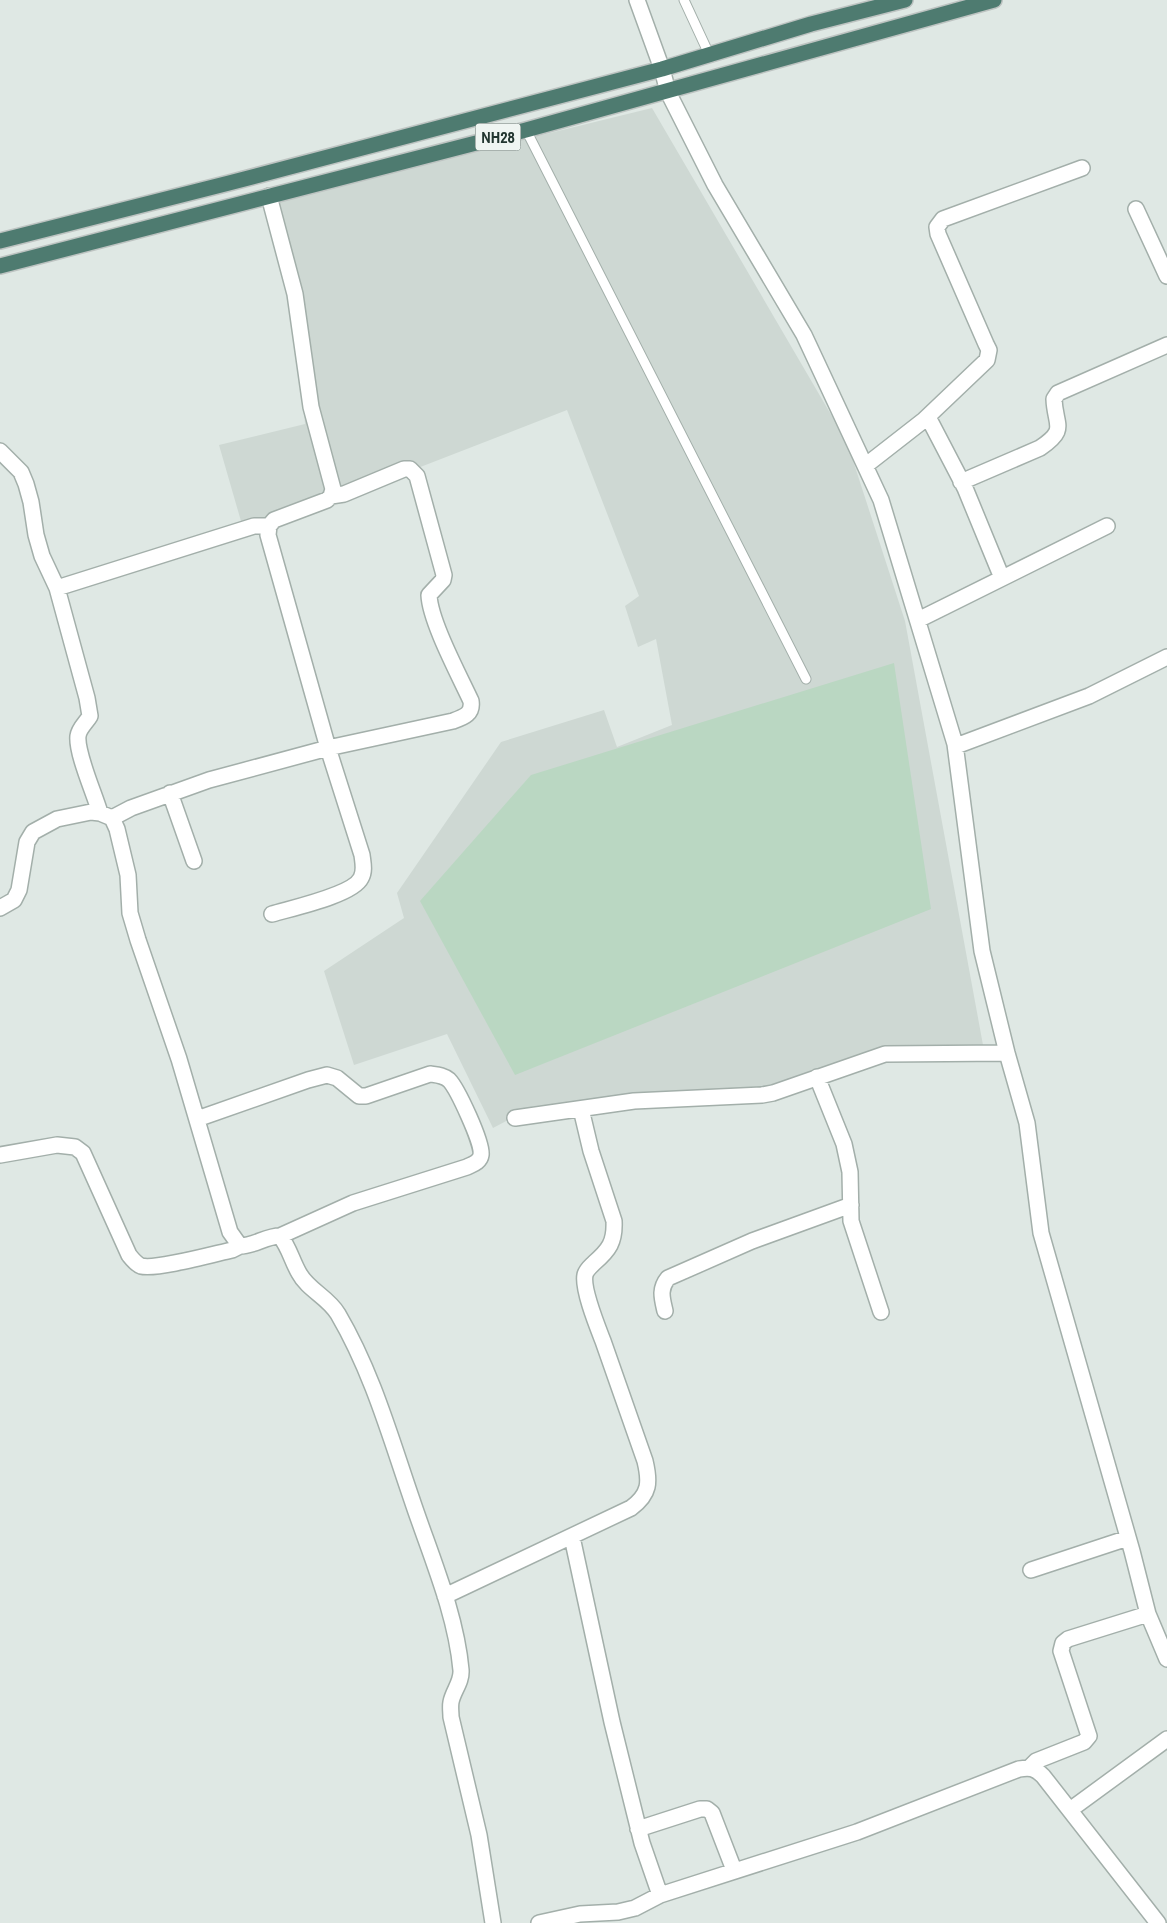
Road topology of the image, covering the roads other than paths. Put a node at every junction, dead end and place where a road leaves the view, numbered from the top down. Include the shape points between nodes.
1 (637, 0) edge
2 (684, 0) edge
3 (905, 0) edge
4 (994, 0) edge
5 (709, 54) junction
6 (662, 68) junction
7 (668, 92) junction
8 (526, 130) junction
9 (1082, 168) dead end
10 (270, 196) junction
11 (1136, 209) dead end
12 (0, 240) edge
13 (0, 266) edge
14 (1167, 276) edge
15 (1167, 345) edge
16 (928, 416) junction
17 (0, 451) edge
18 (865, 466) junction
19 (961, 482) junction
20 (331, 496) junction
21 (270, 526) junction
22 (1106, 526) dead end
23 (1002, 578) junction
24 (58, 588) junction
25 (918, 620) junction
26 (1167, 657) edge
27 (806, 679) dead end
28 (956, 746) junction
29 (328, 748) junction
30 (170, 794) junction
31 (106, 815) junction
32 (194, 861) dead end
33 (0, 908) edge
34 (272, 914) dead end
35 (1007, 1052) junction
36 (817, 1077) junction
37 (581, 1108) junction
38 (515, 1118) dead end
39 (197, 1119) junction
40 (0, 1155) edge
41 (851, 1205) junction
42 (280, 1236) junction
43 (240, 1246) junction
44 (665, 1310) dead end
45 (881, 1312) dead end
46 (572, 1537) junction
47 (1128, 1538) junction
48 (1032, 1570) dead end
49 (444, 1596) junction
50 (1148, 1614) junction
51 (1167, 1659) edge
52 (1167, 1739) edge
53 (1030, 1767) junction
54 (1070, 1810) junction
55 (638, 1829) junction
56 (734, 1870) junction
57 (660, 1894) junction
58 (1167, 1918) edge
59 (493, 1923) edge
60 (539, 1923) edge
61 (1159, 1923) edge

1 - 6 street
2 - 5 lane
3 - 5 highway, NH28
4 - 7 highway, NH28
5 - 6 highway, NH28
6 - 7 street
6 - 12 highway, NH28
7 - 8 highway, NH28
7 - 18 street via 714,185 804,335
8 - 10 highway, NH28
8 - 27 lane
9 - 16 street via 939,222 938,234 989,355
10 - 13 highway, NH28
10 - 20 street via 295,294 311,407 332,489
11 - 14 street
15 - 19 street via 1058,393 1054,399 1058,425 1051,440 1040,448
16 - 18 street
16 - 19 street
17 - 24 street via 20,472 26,484 42,556
18 - 25 street via 881,500
19 - 23 street
20 - 21 street via 274,520
20 - 29 street via 344,494 404,469 410,469 417,476 444,575 429,595 430,603 472,707 465,717 453,721
21 - 24 street via 254,526
21 - 29 street via 270,548
22 - 23 street
23 - 25 street
24 - 31 street via 90,716 80,728 80,751
25 - 28 street
26 - 28 street via 1088,696
28 - 35 street via 982,951
29 - 30 street via 209,780
29 - 34 street via 362,855 364,868 361,878 354,887 342,893
30 - 31 street
30 - 32 street
31 - 33 street via 91,812 57,819 33,832 27,842 19,890 14,900
31 - 39 street via 117,829 128,875 130,913
35 - 36 street via 893,1052
35 - 47 street via 1027,1123 1042,1233
36 - 37 street via 762,1095 634,1101
36 - 41 street via 844,1144 850,1172
37 - 38 street
37 - 46 street via 614,1221 612,1243 588,1268 586,1289 648,1473 647,1490 640,1502
39 - 42 street via 328,1075 337,1078 359,1096 430,1074 448,1078 455,1087 480,1145 479,1161 353,1203
39 - 43 street via 230,1232
40 - 43 street via 57,1145 75,1147 82,1153 135,1263 143,1266 166,1264
41 - 44 street via 752,1241 668,1278 661,1292
41 - 45 street via 851,1221
42 - 43 street
42 - 49 street via 305,1283 337,1312 364,1363
46 - 49 street
46 - 55 street via 601,1677
47 - 48 street
47 - 50 street
49 - 59 street via 462,1674 450,1704 479,1835
50 - 51 street
50 - 53 street via 1063,1642 1062,1651 1089,1736 1084,1742 1036,1761
52 - 54 street
53 - 54 street via 1043,1776
53 - 56 street via 857,1832
54 - 61 street
55 - 56 street via 707,1809 712,1813
55 - 57 street
56 - 57 street
57 - 60 street via 635,1908 580,1914
58 - 61 street

